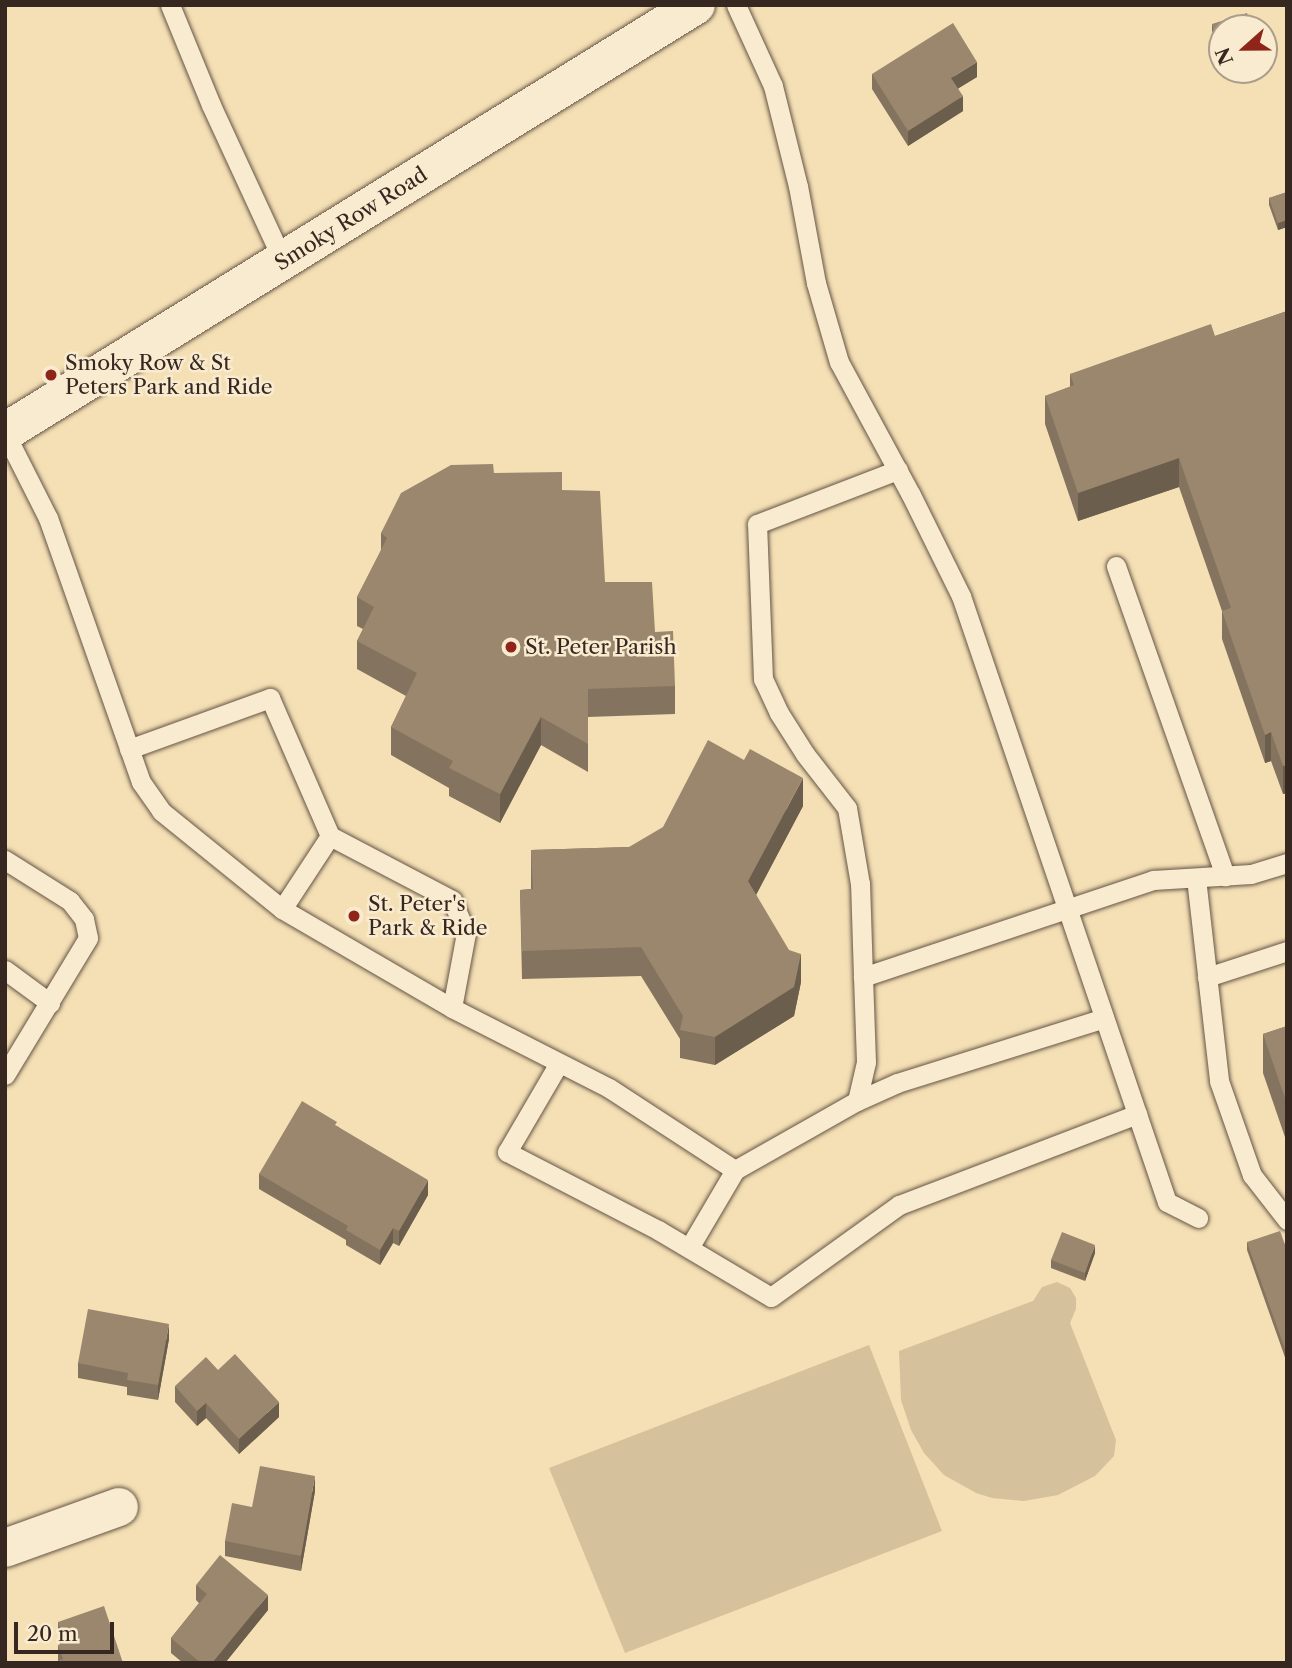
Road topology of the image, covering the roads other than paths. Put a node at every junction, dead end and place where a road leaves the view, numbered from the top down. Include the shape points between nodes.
1 (696, 5) edge
2 (736, 5) edge
3 (171, 6) edge
4 (283, 261) junction
5 (5, 432) edge
6 (898, 470) junction
7 (1116, 566) dead end
8 (129, 749) junction
9 (330, 836) junction
10 (5, 860) edge
11 (1287, 863) edge
12 (1225, 876) junction
13 (1196, 878) junction
14 (1067, 907) junction
15 (282, 909) junction
16 (1287, 951) edge
17 (5, 970) edge
18 (863, 977) junction
19 (1207, 977) junction
20 (50, 1003) junction
21 (452, 1008) junction
22 (1104, 1018) junction
23 (559, 1063) junction
24 (5, 1074) edge
25 (857, 1101) junction
26 (1137, 1114) junction
27 (735, 1170) junction
28 (1198, 1218) dead end
29 (1287, 1220) edge
30 (689, 1248) junction
31 (119, 1507) dead end
32 (5, 1548) edge

1 - 4 main road, Smoky Row Road
2 - 6 lane via 773,86 816,283 839,362
3 - 4 lane via 211,106
4 - 5 main road, Smoky Row Road
5 - 8 lane via 48,518
6 - 14 lane via 961,596
6 - 18 lane via 757,524 763,679 804,754 847,808 860,884
7 - 12 lane
8 - 9 lane via 270,698
8 - 15 lane via 141,782 160,811
9 - 15 lane
9 - 21 lane via 452,901 466,933
10 - 20 lane via 70,901 84,919 88,938
11 - 12 lane
12 - 13 lane
13 - 14 lane via 1153,880
13 - 19 lane
14 - 18 lane
14 - 22 lane
15 - 21 lane
16 - 19 lane
17 - 20 lane
18 - 25 lane via 866,1062
19 - 29 lane via 1219,1081 1252,1175
20 - 24 lane
21 - 23 lane
22 - 25 lane via 897,1083
22 - 26 lane
23 - 27 lane via 609,1088
23 - 30 lane via 507,1152
25 - 27 lane
26 - 28 lane via 1167,1202
26 - 30 lane via 900,1205 771,1297
27 - 30 lane
31 - 32 main road

